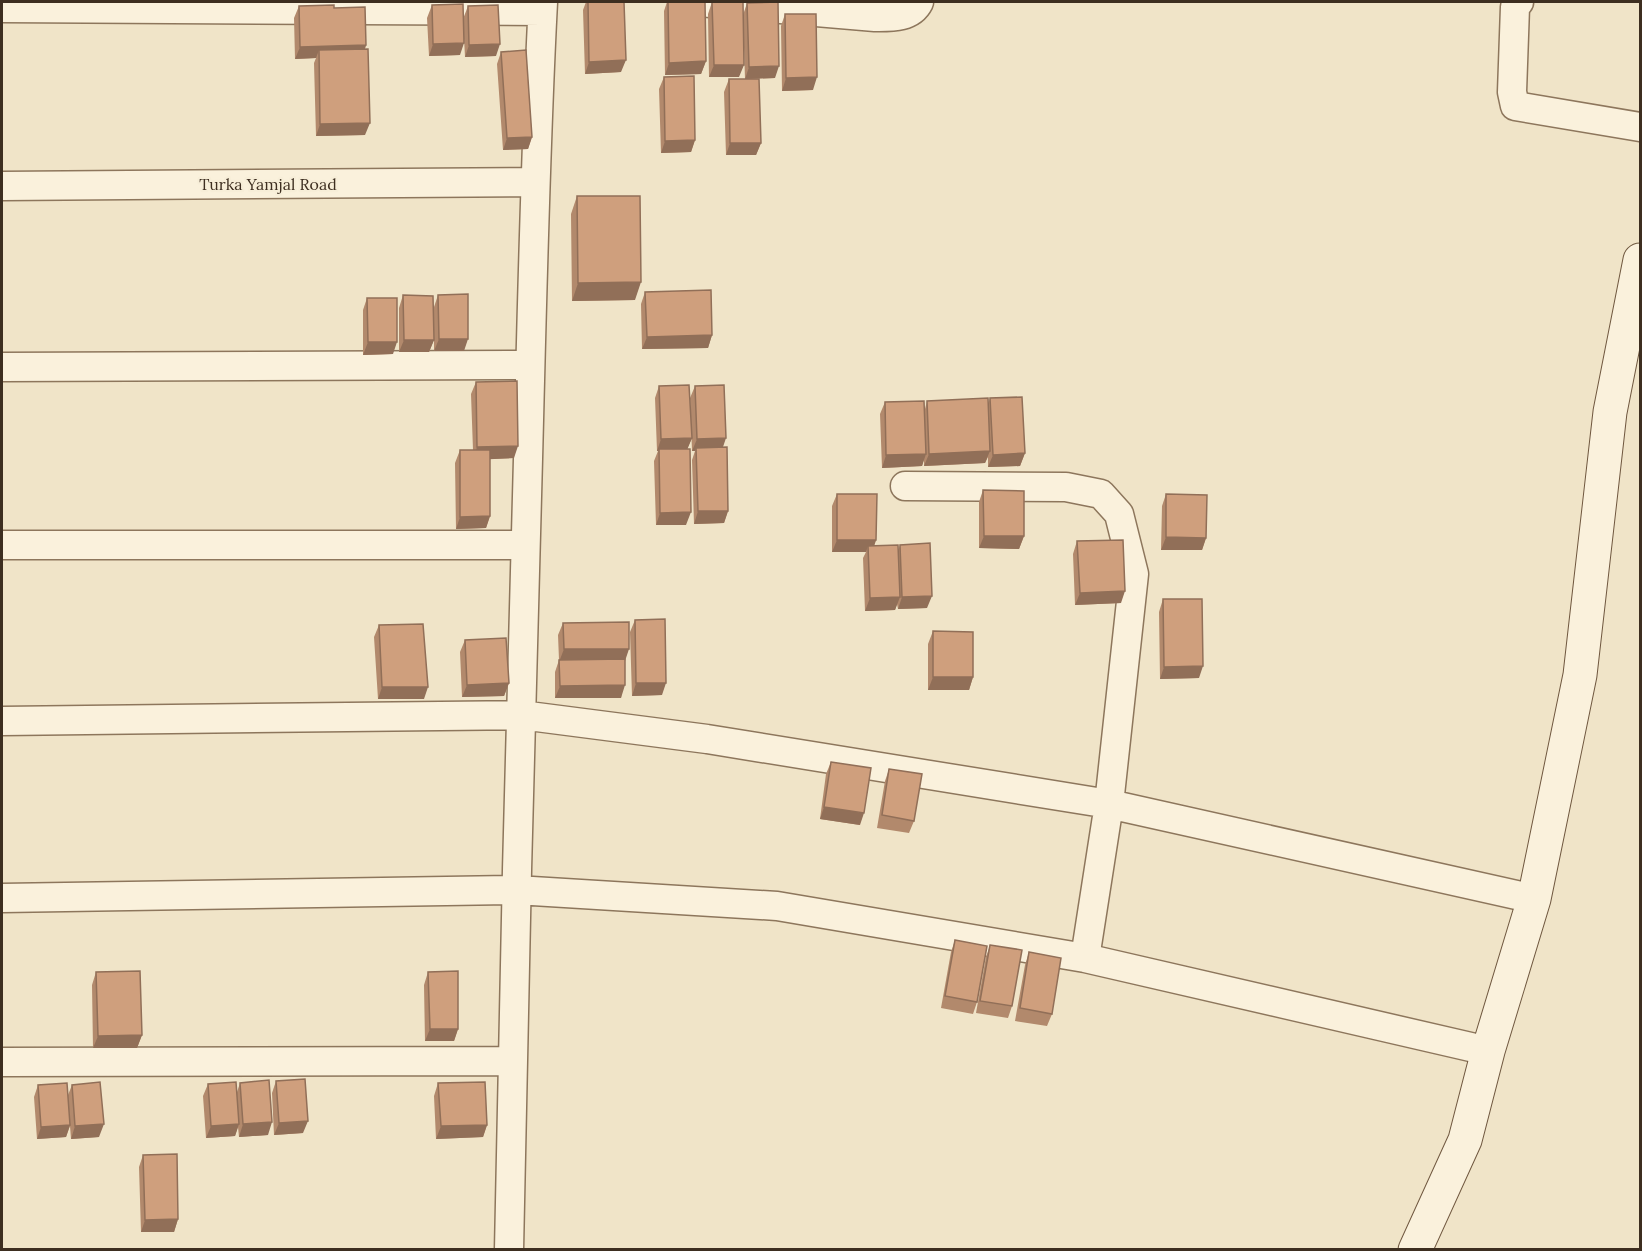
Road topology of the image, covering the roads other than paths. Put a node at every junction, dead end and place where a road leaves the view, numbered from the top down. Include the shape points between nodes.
1 (699, 2) edge
2 (919, 2) edge
3 (1519, 2) edge
4 (542, 6) edge
5 (2, 8) edge
6 (1641, 127) edge
7 (535, 182) junction
8 (2, 186) edge
9 (1641, 260) edge
10 (530, 366) junction
11 (2, 367) edge
12 (905, 486) dead end
13 (2, 545) edge
14 (525, 546) junction
15 (521, 715) junction
16 (2, 721) edge
17 (1109, 804) junction
18 (516, 890) junction
19 (2, 898) edge
20 (1534, 899) junction
21 (1085, 958) junction
22 (1488, 1051) junction
23 (512, 1061) junction
24 (2, 1062) edge
25 (509, 1250) edge
26 (1415, 1250) edge

1 - 2 street via 875,17 900,16 916,8
3 - 6 street via 1515,7 1515,106
4 - 5 street
4 - 7 street
7 - 8 street, Turka Yamjal Road
7 - 10 street
9 - 20 main road via 1610,412 1580,675
10 - 11 street
10 - 14 street
12 - 17 street via 1066,487 1101,494 1119,514 1134,574
13 - 14 street
14 - 15 street
15 - 16 street
15 - 17 street via 707,739
15 - 18 street
17 - 20 street
17 - 21 street
18 - 19 street
18 - 21 street via 777,906
18 - 23 street
20 - 22 main road
21 - 22 street
22 - 26 main road via 1465,1140
23 - 24 street
23 - 25 street

